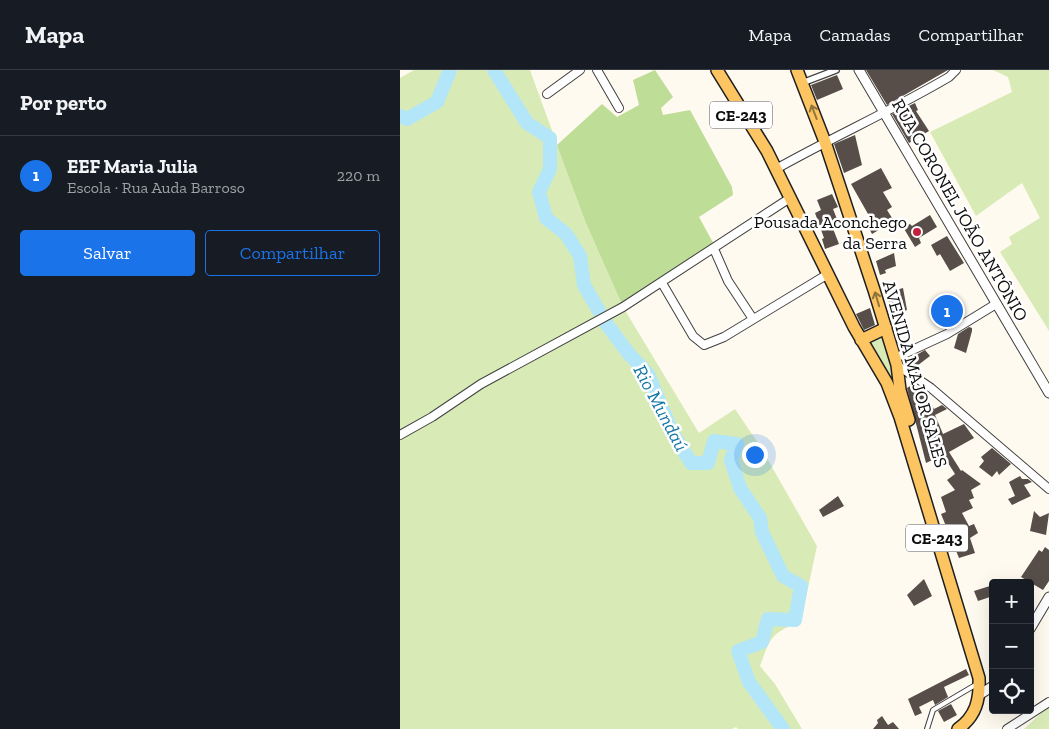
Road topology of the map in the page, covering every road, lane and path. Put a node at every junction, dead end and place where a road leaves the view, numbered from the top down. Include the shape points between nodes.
1 (580, 70) edge
2 (597, 70) edge
3 (716, 70) edge
4 (797, 70) edge
5 (836, 70) edge
6 (859, 70) edge
7 (955, 72) edge
8 (802, 83) junction
9 (547, 94) dead end
10 (619, 108) dead end
11 (885, 114) junction
12 (825, 142) junction
13 (773, 164) junction
14 (790, 198) junction
15 (714, 249) junction
16 (828, 274) junction
17 (662, 283) junction
18 (996, 304) junction
19 (753, 319) junction
20 (886, 328) junction
21 (861, 340) junction
22 (896, 362) junction
23 (898, 379) junction
24 (886, 383) junction
25 (1049, 393) edge
26 (400, 435) edge
27 (921, 473) junction
28 (1049, 489) edge
29 (1049, 597) edge
30 (1033, 624) edge
31 (984, 689) edge
32 (1049, 702) edge
33 (927, 729) edge
34 (958, 729) edge
35 (970, 729) edge
36 (1007, 729) edge

1 - 9 street
2 - 10 street
3 - 13 main road, CE-243 via 767,160
4 - 8 main road, AVENIDA MAJOR SALES / CE-243
5 - 8 street
6 - 11 street, RUA CORONEL JOÃO ANTÔNIO
7 - 11 street
12 -> 8 main road, AVENIDA MAJOR SALES / CE-243
11 - 12 street
11 - 18 street, RUA CORONEL JOÃO ANTÔNIO
12 - 13 street
20 -> 12 main road, AVENIDA MAJOR SALES / CE-243
13 - 14 main road, CE-243
14 - 15 street
14 - 16 main road, CE-243
15 - 17 street
15 - 19 street via 728,281
16 - 19 street
16 - 21 main road, CE-243
17 - 19 street via 693,336 704,345
17 - 26 street via 481,384
18 - 22 street
18 - 25 street, RUA CORONEL JOÃO ANTÔNIO
20 - 21 main road
20 - 22 main road, AVENIDA MAJOR SALES / CE-243
21 - 24 main road, CE-243
22 - 23 main road, AVENIDA MAJOR SALES / CE-243
22 - 28 street
23 - 24 main road
23 - 27 main road, AVENIDA MAJOR SALES / CE-243
24 - 27 main road, AVENIDA MAJOR SALES / CE-243
27 - 31 main road, AVENIDA MAJOR SALES / CE-243
29 - 30 street
31 - 33 lane via 933,710
31 - 34 main road via 973,715
31 - 35 main road, CE-243 via 981,717
32 - 36 street

